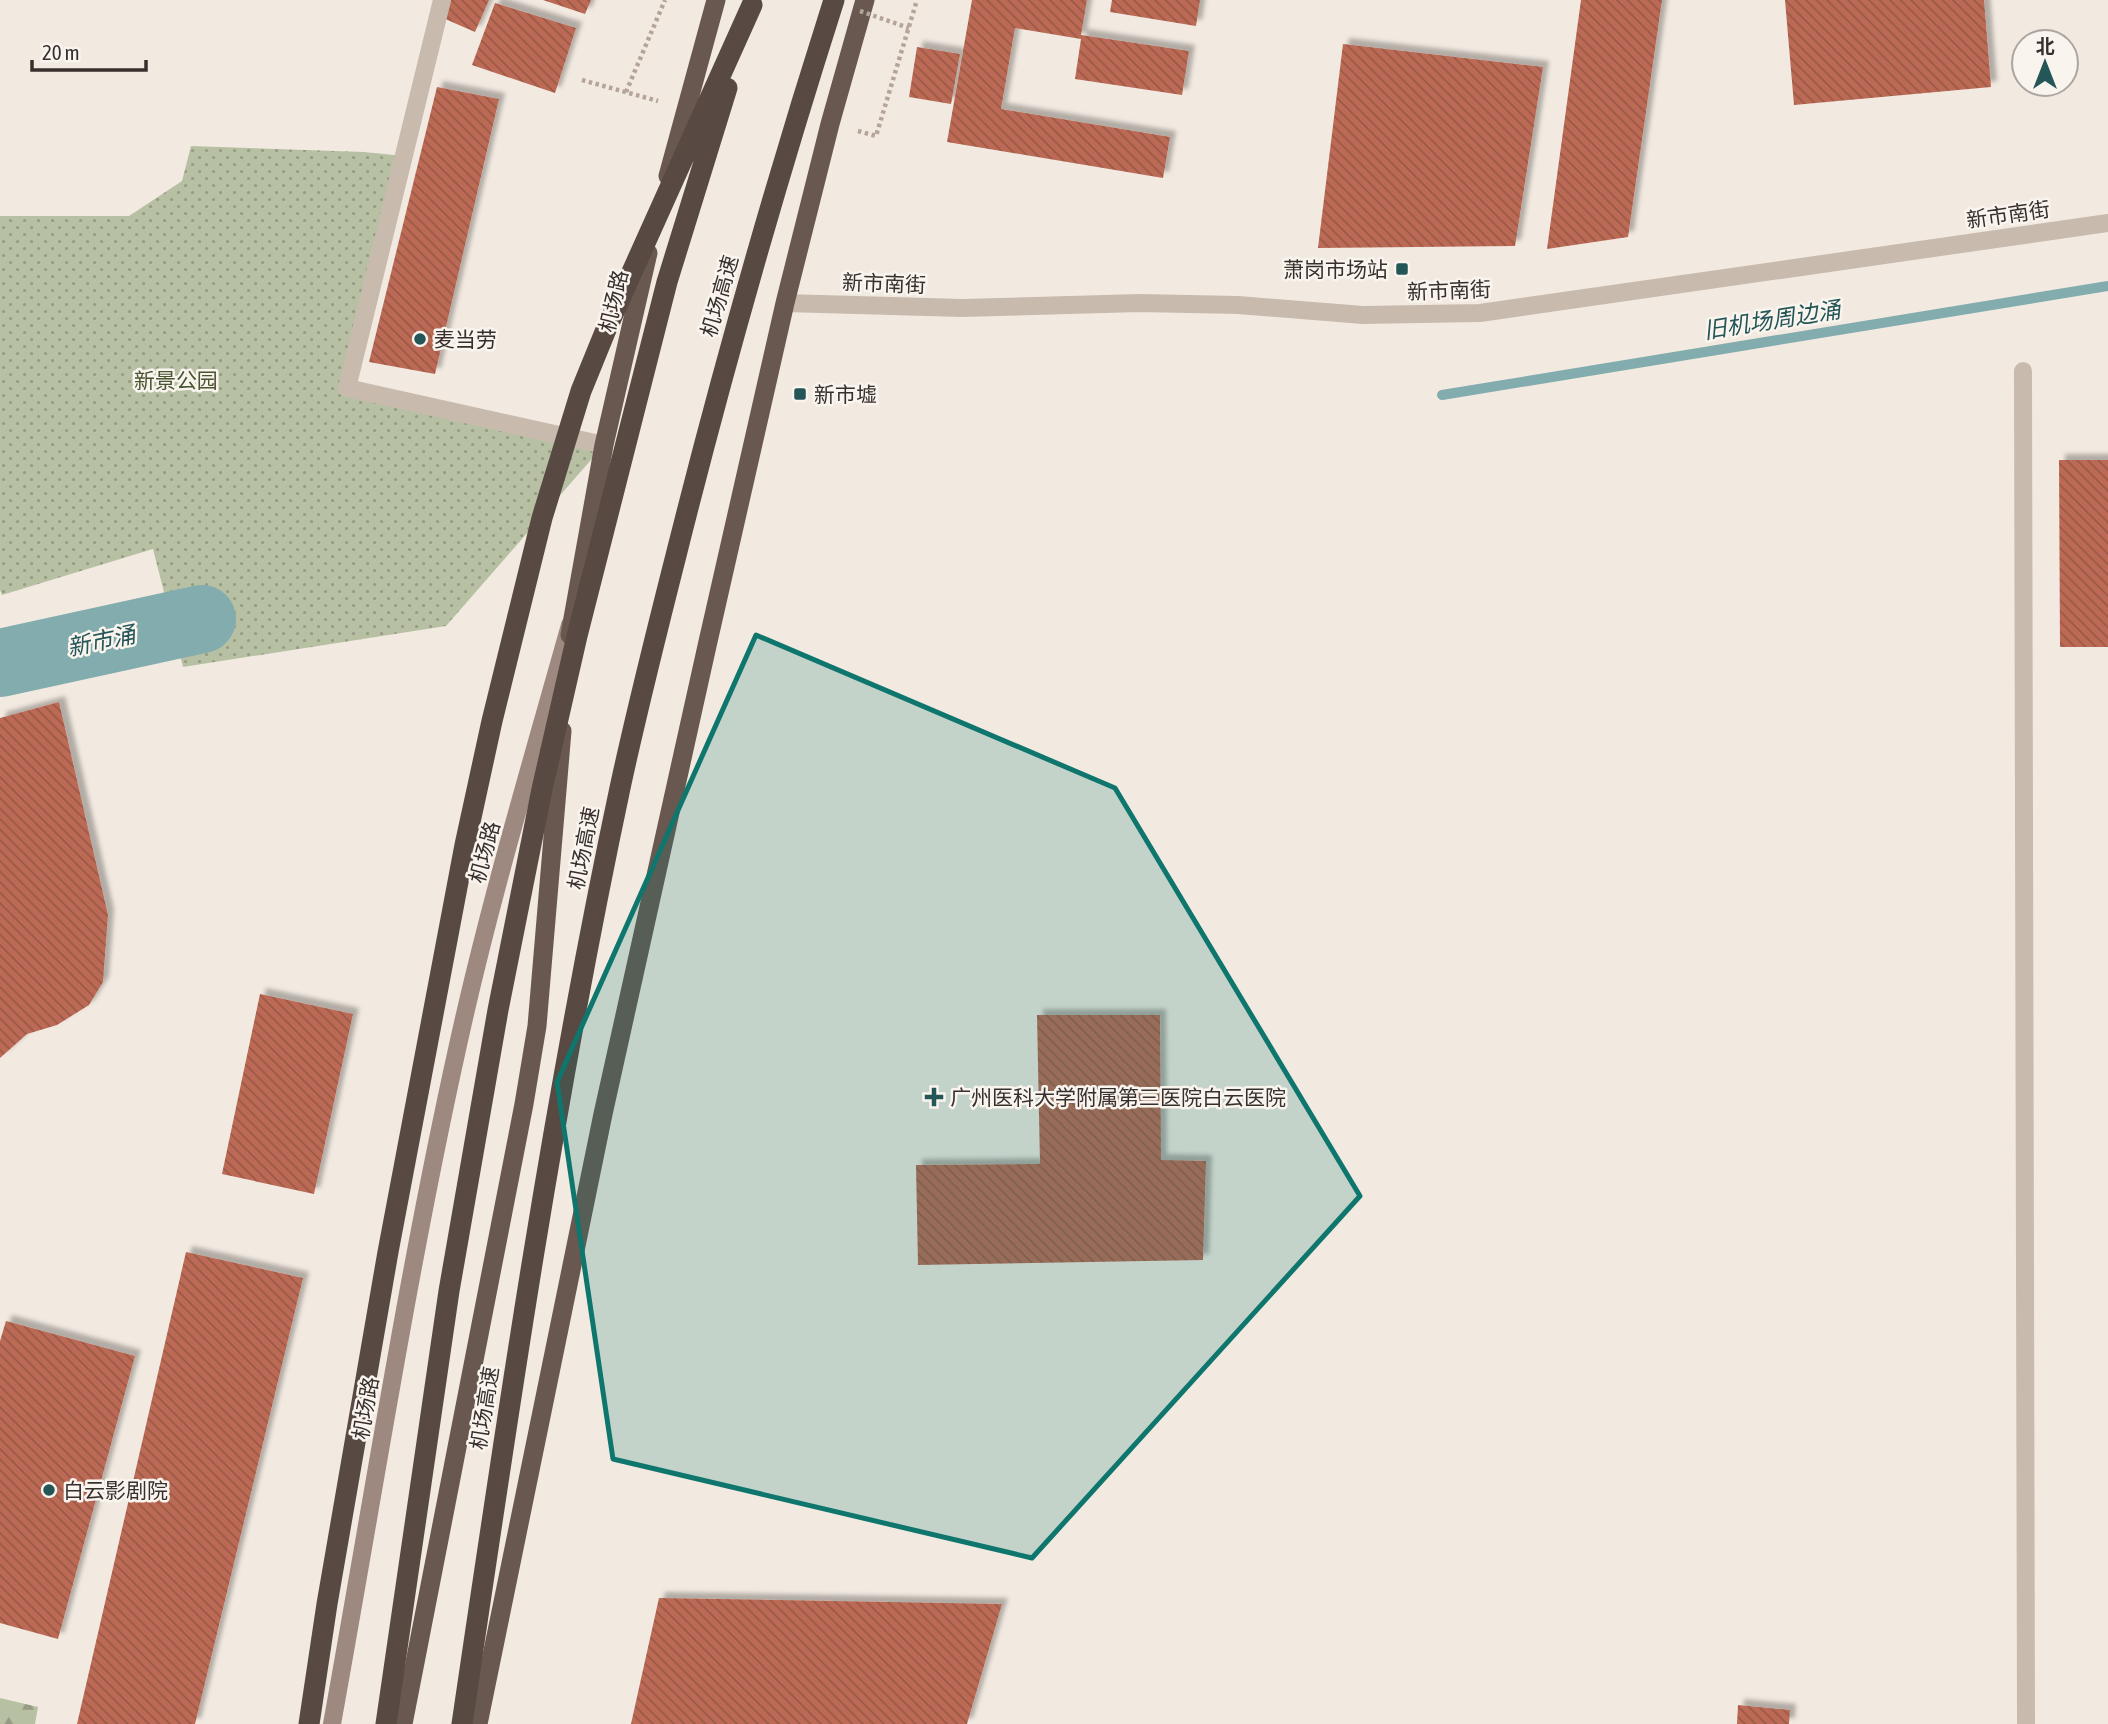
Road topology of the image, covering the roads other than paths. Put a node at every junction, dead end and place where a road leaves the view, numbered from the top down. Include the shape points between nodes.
1 (442, 0) edge
2 (716, 0) edge
3 (850, 3) edge
4 (2108, 223) edge
5 (785, 303) junction
6 (2023, 372) dead end
7 (604, 445) junction
8 (571, 621) junction
9 (309, 1724) edge
10 (332, 1724) edge
11 (386, 1724) edge
12 (403, 1724) edge
13 (462, 1724) edge
14 (478, 1724) edge
15 (2026, 1724) edge

1 - 7 street via 347,388
2 - 7 highway, 机场路 via 639,286
3 - 5 highway via 830,124
3 - 13 highway, 机场高速, bridge via 805,90 723,373 621,785 567,1057
4 - 5 street, 新市南街 via 1480,313 1363,315 1238,305 962,308
5 - 14 highway via 603,1114
6 - 15 street
7 - 8 highway, 机场路
8 - 10 main road, 机场路 via 455,1057
8 - 12 highway via 537,1026
9 - 11 highway, bridge via 393,1225 466,845 525,583 581,391 752,5 667,282 542,789 449,1292

